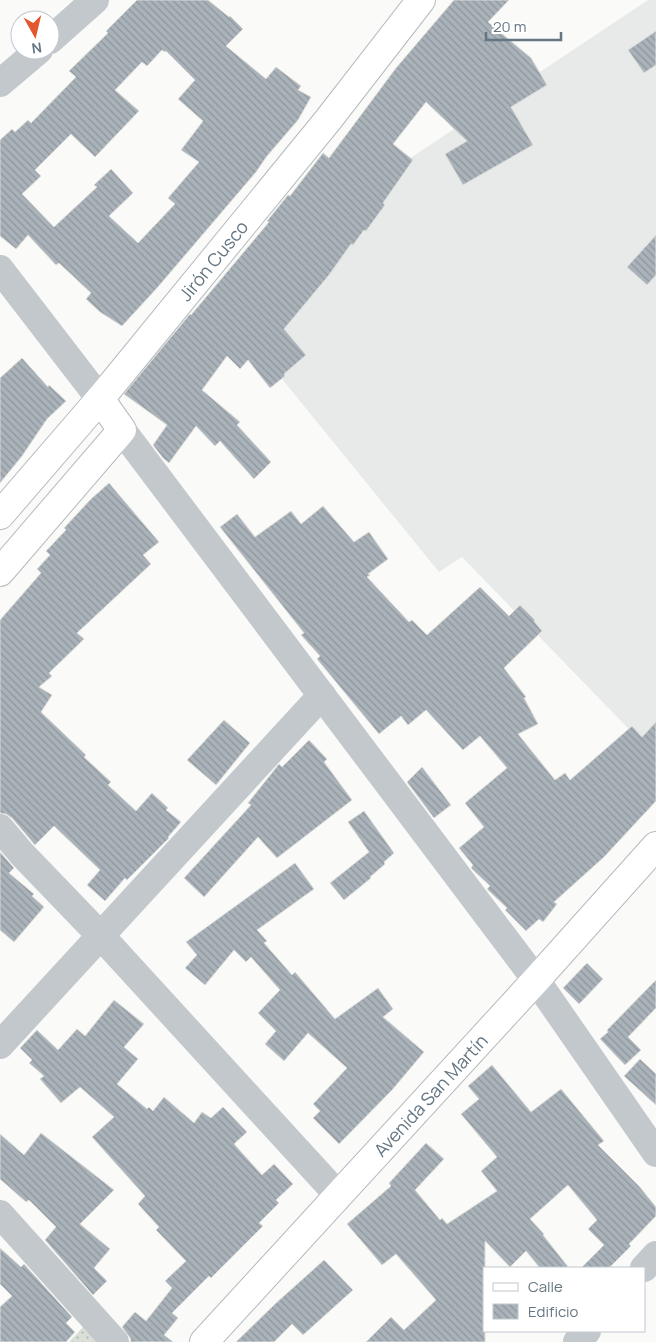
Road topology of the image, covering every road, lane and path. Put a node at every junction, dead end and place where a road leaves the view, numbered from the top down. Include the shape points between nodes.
1 (95, 0) edge
2 (421, 0) edge
3 (60, 31) edge
4 (26, 60) edge
5 (0, 83) edge
6 (0, 268) edge
7 (100, 399) junction
8 (122, 430) junction
9 (0, 515) edge
10 (0, 572) edge
11 (322, 695) junction
12 (0, 828) edge
13 (656, 846) edge
14 (100, 935) junction
15 (536, 980) junction
16 (0, 1045) edge
17 (656, 1153) edge
18 (338, 1195) junction
19 (0, 1214) edge
20 (656, 1255) edge
21 (645, 1267) edge
22 (586, 1332) edge
23 (115, 1342) edge
24 (204, 1342) edge
25 (576, 1342) edge

1 - 3 street
2 - 7 main road, Jirón Cusco via 328,120
4 - 5 street
6 - 7 street
7 - 8 main road
7 - 9 main road, Jirón Cusco
8 - 10 main road
8 - 11 street
11 - 14 street
11 - 15 street
12 - 14 street
13 - 15 main road, Avenida San Martín
14 - 16 street
14 - 18 street
15 - 17 street
15 - 18 main road, Avenida San Martín
18 - 24 main road, Avenida San Martín
19 - 23 street
20 - 21 street
22 - 25 street

